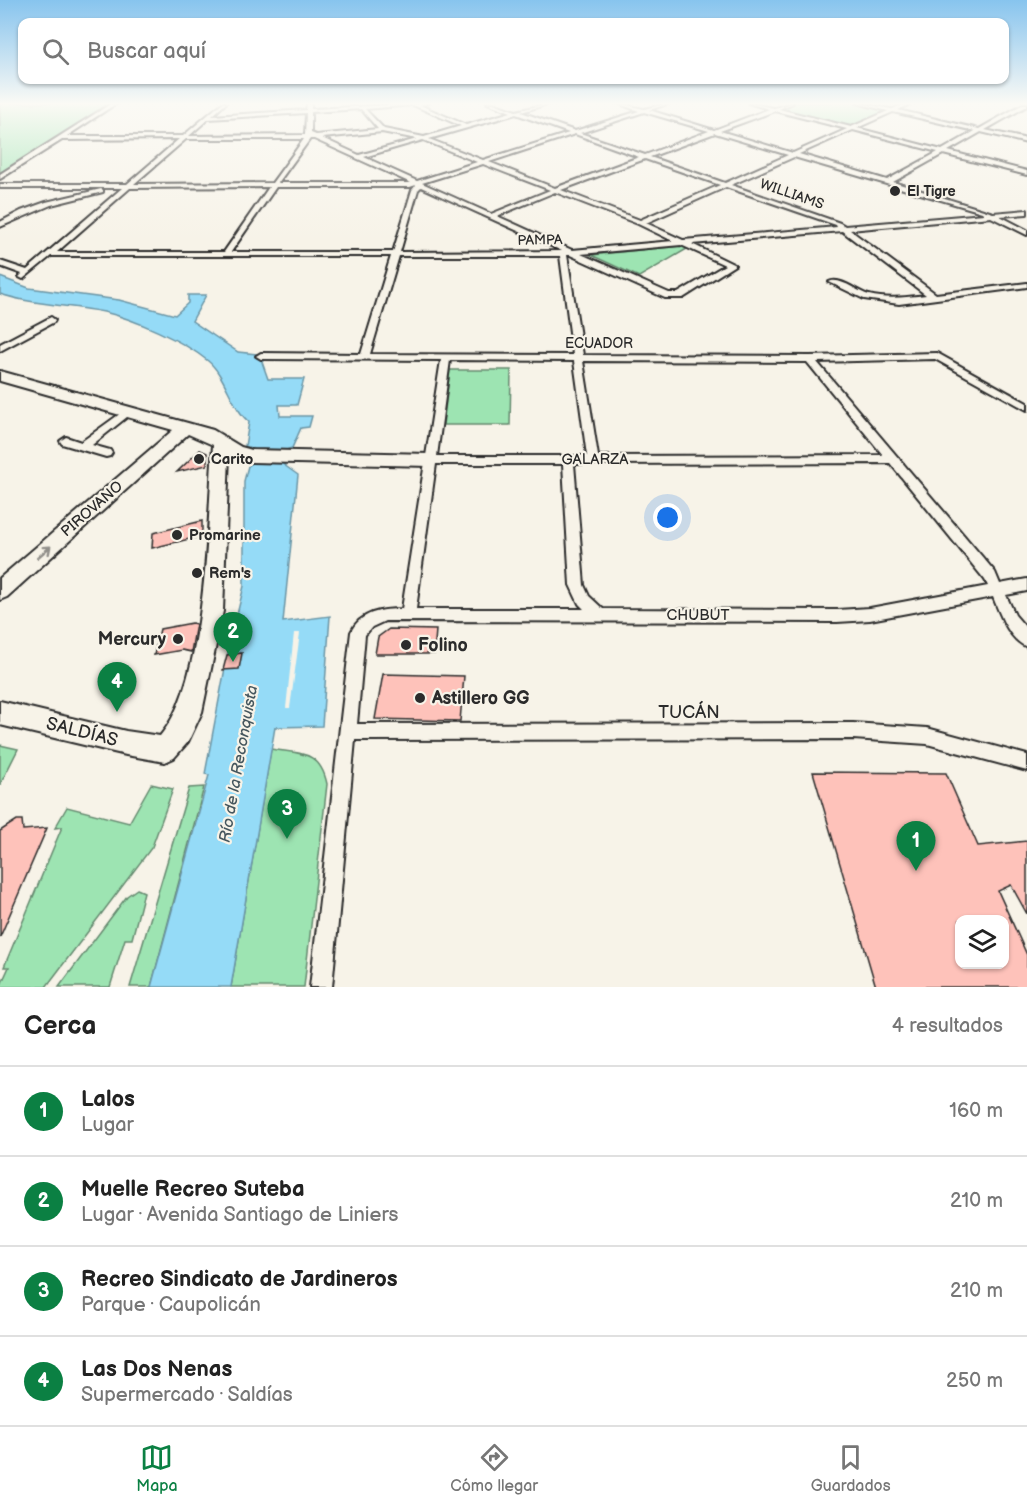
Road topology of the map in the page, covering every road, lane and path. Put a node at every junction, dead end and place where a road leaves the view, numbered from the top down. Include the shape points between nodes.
1 (44, 149) edge
2 (170, 149) edge
3 (301, 149) edge
4 (340, 149) edge
5 (385, 149) edge
6 (450, 149) edge
7 (522, 149) edge
8 (624, 149) edge
9 (663, 149) edge
10 (774, 149) edge
11 (807, 149) edge
12 (931, 149) edge
13 (948, 149) edge
14 (943, 152) junction
15 (794, 155) junction
16 (644, 156) junction
17 (358, 157) junction
18 (482, 162) junction
19 (1027, 173) edge
20 (0, 177) edge
21 (890, 182) junction
22 (420, 184) junction
23 (726, 185) junction
24 (0, 186) edge
25 (129, 186) junction
26 (274, 186) junction
27 (555, 190) junction
28 (1027, 212) edge
29 (994, 215) junction
30 (492, 216) junction
31 (640, 223) junction
32 (0, 225) edge
33 (844, 228) junction
34 (1027, 233) edge
35 (687, 243) junction
36 (575, 252) junction
37 (563, 253) junction
38 (51, 254) junction
39 (393, 254) junction
40 (225, 255) junction
41 (0, 263) edge
42 (833, 282) dead end
43 (1027, 285) edge
44 (933, 296) junction
45 (51, 320) dead end
46 (0, 348) edge
47 (365, 355) junction
48 (261, 356) dead end
49 (446, 356) junction
50 (577, 356) junction
51 (810, 359) junction
52 (0, 376) edge
53 (1022, 400) edge
54 (1027, 407) edge
55 (128, 411) junction
56 (185, 428) junction
57 (66, 441) dead end
58 (220, 442) junction
59 (84, 445) junction
60 (106, 453) dead end
61 (252, 456) junction
62 (568, 459) junction
63 (593, 459) junction
64 (894, 459) junction
65 (430, 460) junction
66 (219, 484) junction
67 (1027, 585) edge
68 (0, 591) edge
69 (998, 591) junction
70 (598, 614) junction
71 (408, 615) junction
72 (1027, 640) edge
73 (0, 713) edge
74 (347, 732) junction
75 (1027, 764) edge
76 (321, 987) edge

1 - 20 street
2 - 25 street
3 - 26 street
4 - 17 street
5 - 17 street
6 - 18 street
7 - 18 street
8 - 16 street, WILLIAMS
9 - 16 street
10 - 15 street
11 - 15 street
12 - 14 street
13 - 14 street
14 - 19 street
14 - 21 street
15 - 21 street
15 - 23 street
16 - 23 street, WILLIAMS
16 - 27 street
17 - 22 street
18 - 22 street
18 - 27 street
21 - 29 street
22 - 26 street
22 - 30 street
22 - 39 street
23 - 31 street
23 - 33 street, WILLIAMS
24 - 25 street
25 - 26 street
25 - 32 street via 45,204
25 - 38 street
26 - 40 street
27 - 30 street
27 - 31 street
28 - 29 street, PAMPA
29 - 33 street, PAMPA
29 - 34 street
30 - 36 street
31 - 35 street
33 - 35 street, PAMPA
33 - 44 street, WILLIAMS
35 - 36 street, PAMPA
35 - 36 street via 730,264 680,296 668,296
36 - 37 street, PAMPA
37 - 39 street, PAMPA
37 - 50 street
38 - 40 street, PAMPA
38 - 41 street via 26,275
39 - 40 street, PAMPA
39 - 47 street
42 - 44 street via 855,293 884,300
43 - 44 street
45 - 46 street
47 - 48 street, ECUADOR
47 - 49 street, ECUADOR
49 - 50 street, ECUADOR
49 - 65 street
50 - 51 street, ECUADOR
50 - 63 street
51 - 53 street, ECUADOR via 937,357
51 - 64 street
52 - 55 street, GALARZA
53 - 54 street
55 - 56 street, GALARZA
55 - 59 street
56 - 58 street, GALARZA
68 -> 56 street, PIROVANO
57 - 59 street
58 - 61 street, GALARZA
58 - 66 street
59 - 60 street
61 - 65 street, GALARZA
61 - 66 street via 233,467
62 - 63 street, GALARZA
62 - 65 street, GALARZA
62 - 70 street via 577,585 584,600
63 - 64 street, GALARZA
64 - 69 street
65 - 71 street
66 - 73 street, SALDÍAS via 213,601 196,692 179,733 165,749
67 - 69 street, CHUBUT
69 - 70 street, CHUBUT via 870,614 837,616
69 - 72 street via 1010,620
70 - 71 street, CHUBUT
71 - 74 street, CHUBUT via 384,615 367,622 358,632
74 - 75 street, TUCÁN via 853,730 927,736
74 - 76 street

